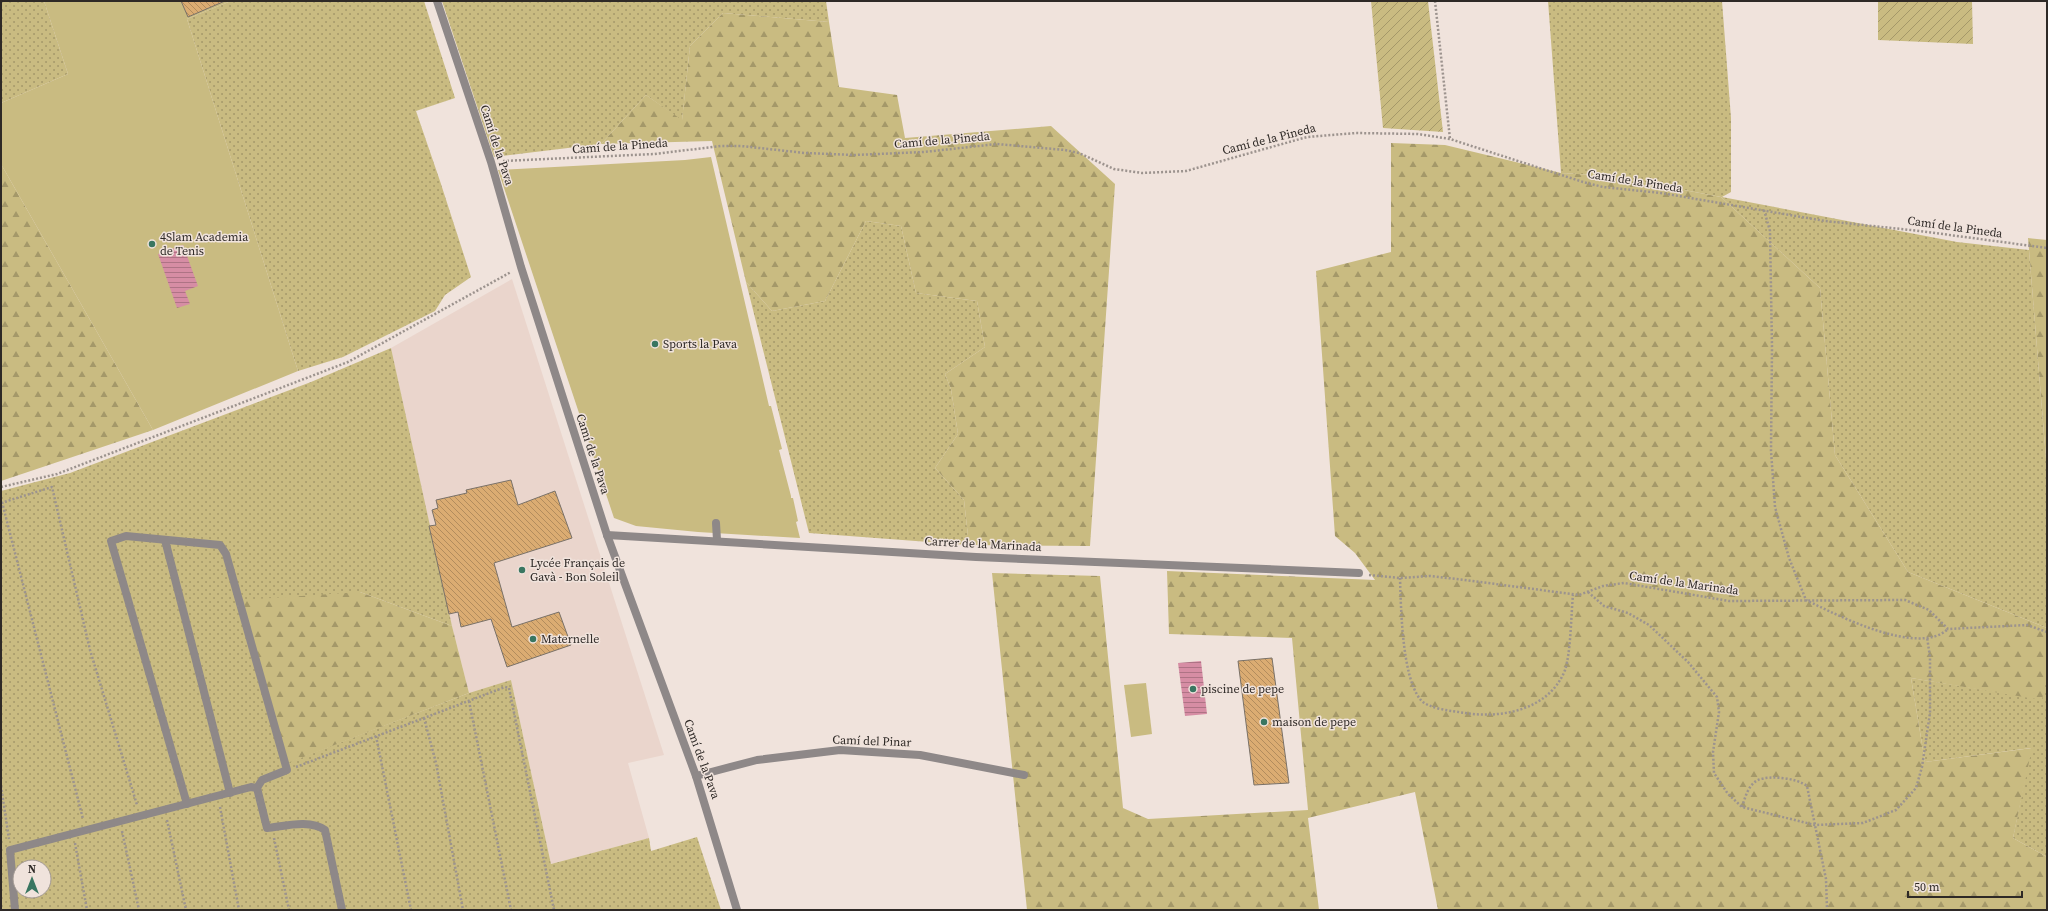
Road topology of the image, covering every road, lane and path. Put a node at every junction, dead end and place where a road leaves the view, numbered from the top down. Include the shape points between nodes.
1 (437, 1) edge
2 (1435, 1) edge
3 (1450, 139) junction
4 (491, 162) junction
5 (1764, 210) junction
6 (2047, 248) edge
7 (521, 267) junction
8 (1, 488) edge
9 (2, 502) edge
10 (716, 523) dead end
11 (607, 535) junction
12 (165, 540) junction
13 (717, 540) junction
14 (1358, 573) joint
15 (1400, 578) junction
16 (1587, 592) junction
17 (1573, 595) junction
18 (1806, 600) junction
19 (1948, 629) junction
20 (2047, 632) edge
21 (1927, 637) junction
22 (469, 701) junction
23 (424, 718) junction
24 (376, 736) junction
25 (287, 770) junction
26 (1024, 775) dead end
27 (696, 776) junction
28 (1, 786) edge
29 (257, 788) junction
30 (230, 793) junction
31 (218, 796) junction
32 (187, 804) junction
33 (1742, 807) junction
34 (165, 809) junction
35 (140, 815) junction
36 (120, 820) junction
37 (1815, 825) junction
38 (272, 828) junction
39 (86, 830) junction
40 (73, 833) junction
41 (10, 850) junction
42 (15, 910) edge
43 (87, 910) edge
44 (139, 910) edge
45 (186, 910) edge
46 (239, 910) edge
47 (289, 910) edge
48 (342, 910) edge
49 (412, 910) edge
50 (463, 910) edge
51 (511, 910) edge
52 (554, 910) edge
53 (738, 910) edge
54 (1827, 910) edge

1 - 4 street, Camí de la Pava
2 - 3 path
3 - 4 path, Camí de la Pineda via 1418,134 1332,134 1307,137 1186,171 1142,173 1114,169 1065,150 997,144 924,152 854,155 721,146 654,154
3 - 5 path, Camí de la Pineda via 1603,187 1661,193
4 - 7 street, Camí de la Pava
5 - 6 path, Camí de la Pineda via 1825,221
5 - 18 path via 1770,231 1771,451 1775,507 1789,558
7 - 8 path via 348,362 56,474
7 - 11 street, Camí de la Pava
9 - 35 path via 52,488 90,650
9 - 39 path
10 - 13 street
11 - 13 street, Carrer de la Marinada
11 - 27 street, Camí de la Pava
12 - 25 street via 220,545 226,554
12 - 30 street
12 - 32 street via 126,536 111,541
13 - 14 street, Carrer de la Marinada via 976,557
14 - 15 path, Camí de la Marinada
15 - 17 path, Camí de la Marinada via 1430,576
15 - 17 path via 1410,683 1420,701 1439,709 1474,714 1506,714 1541,702 1555,687 1565,669
16 - 17 path, Camí de la Marinada
16 - 18 path, Camí de la Marinada via 1603,586 1624,583 1729,601
16 - 33 path via 1604,606 1628,613 1649,625 1688,662 1717,697 1719,712 1713,752 1714,773 1728,794
18 - 19 path, Camí de la Marinada via 1904,600 1929,610
18 - 21 path via 1854,622 1903,638
19 - 20 path via 2027,625
19 - 21 path via 1941,635
21 - 37 path via 1930,657 1930,713 1922,767 1916,788 1896,810 1863,822
22 - 23 path
22 - 51 path
22 - 52 path via 505,687 509,688
23 - 24 path
23 - 50 path via 436,763
24 - 25 path
24 - 49 path
25 - 29 street via 262,780
26 - 27 street, Camí del Pinar via 920,755 840,750 757,760
27 - 53 street, Camí de la Pava
28 - 41 path
29 - 30 street via 251,787
29 - 38 street via 267,828
30 - 31 street
31 - 32 street
31 - 46 path
32 - 34 street
33 - 37 path
33 - 37 path via 1747,790 1757,780 1800,780 1807,786
34 - 35 street
34 - 45 path
35 - 36 street
36 - 39 street
36 - 44 path
37 - 54 path via 1826,879
38 - 47 path
38 - 48 street via 318,825 325,830
39 - 40 street
40 - 41 street
40 - 43 path
41 - 42 street

